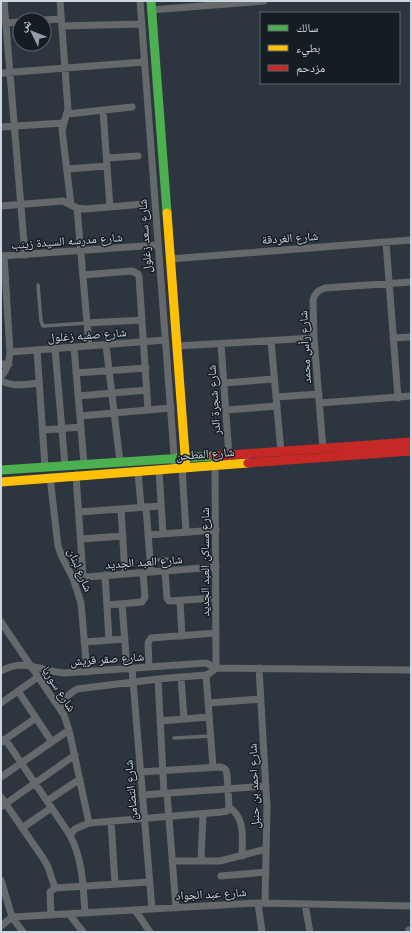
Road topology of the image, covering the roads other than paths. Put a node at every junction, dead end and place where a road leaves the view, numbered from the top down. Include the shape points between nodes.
1 (4, 1) edge
2 (60, 1) edge
3 (140, 1) edge
4 (264, 1) edge
5 (151, 6) edge
6 (52, 21) edge
7 (6, 23) junction
8 (12, 23) edge
9 (62, 23) junction
10 (141, 24) junction
11 (144, 62) junction
12 (65, 68) junction
13 (10, 72) junction
14 (1, 73) edge
15 (132, 107) dead end
16 (103, 110) junction
17 (67, 114) junction
18 (63, 123) junction
19 (14, 126) junction
20 (1, 127) edge
21 (138, 156) dead end
22 (107, 162) junction
23 (67, 169) junction
24 (144, 204) dead end
25 (21, 205) junction
26 (1, 206) edge
27 (74, 206) junction
28 (110, 206) junction
29 (411, 240) edge
30 (386, 242) junction
31 (158, 245) junction
32 (81, 251) junction
33 (25, 255) junction
34 (2, 256) edge
35 (170, 258) junction
36 (83, 275) junction
37 (411, 282) edge
38 (389, 284) junction
39 (38, 285) dead end
40 (142, 320) junction
41 (5, 321) edge
42 (87, 323) junction
43 (411, 337) edge
44 (314, 338) junction
45 (393, 338) junction
46 (166, 340) junction
47 (271, 341) junction
48 (144, 342) junction
49 (221, 344) junction
50 (106, 345) junction
51 (89, 346) junction
52 (177, 346) junction
53 (74, 347) junction
54 (55, 348) junction
55 (37, 350) junction
56 (10, 352) junction
57 (1, 364) edge
58 (9, 364) junction
59 (146, 368) junction
60 (109, 371) junction
61 (76, 373) junction
62 (1, 377) edge
63 (274, 379) junction
64 (1, 380) edge
65 (39, 383) junction
66 (224, 383) junction
67 (147, 390) junction
68 (111, 393) junction
69 (319, 394) junction
70 (78, 396) junction
71 (411, 396) edge
72 (276, 397) junction
73 (398, 398) junction
74 (320, 403) junction
75 (277, 406) junction
76 (170, 408) junction
77 (148, 410) junction
78 (226, 410) junction
79 (114, 413) junction
80 (80, 416) junction
81 (81, 427) junction
82 (62, 429) junction
83 (43, 430) junction
84 (411, 442) edge
85 (323, 449) junction
86 (411, 451) edge
87 (281, 452) junction
88 (229, 456) junction
89 (186, 457) junction
90 (174, 458) junction
91 (215, 461) junction
92 (120, 462) junction
93 (84, 464) junction
94 (65, 466) junction
95 (46, 467) junction
96 (181, 468) junction
97 (1, 470) edge
98 (159, 470) junction
99 (138, 471) junction
100 (76, 476) junction
101 (50, 477) junction
102 (1, 482) edge
103 (161, 506) junction
104 (144, 507) junction
105 (121, 509) junction
106 (79, 512) junction
107 (216, 530) junction
108 (186, 532) junction
109 (163, 534) junction
110 (148, 535) junction
111 (123, 536) junction
112 (81, 539) junction
113 (167, 559) dead end
114 (150, 561) junction
115 (216, 567) junction
116 (165, 571) junction
117 (147, 572) junction
118 (125, 574) junction
119 (105, 576) junction
120 (83, 577) junction
121 (73, 578) junction
122 (216, 598) junction
123 (180, 601) junction
124 (122, 604) junction
125 (107, 605) junction
126 (1, 622) edge
127 (216, 633) junction
128 (182, 636) junction
129 (124, 639) junction
130 (109, 640) junction
131 (84, 642) junction
132 (30, 665) junction
133 (149, 668) junction
134 (216, 668) junction
135 (259, 668) junction
136 (129, 669) junction
137 (411, 670) edge
138 (1, 671) edge
139 (87, 672) junction
140 (206, 674) junction
141 (38, 677) junction
142 (181, 677) junction
143 (158, 679) junction
144 (133, 682) junction
145 (18, 692) junction
146 (261, 699) junction
147 (1, 703) edge
148 (208, 703) junction
149 (60, 708) junction
150 (209, 717) junction
151 (36, 718) junction
152 (184, 719) junction
153 (160, 721) junction
154 (69, 730) junction
155 (210, 736) junction
156 (174, 738) dead end
157 (3, 740) edge
158 (52, 742) junction
159 (75, 755) junction
160 (21, 763) junction
161 (213, 767) junction
162 (163, 771) junction
163 (140, 772) junction
164 (1, 777) edge
165 (80, 779) junction
166 (34, 783) junction
167 (266, 786) junction
168 (228, 789) junction
169 (166, 793) junction
170 (142, 795) junction
171 (1, 797) edge
172 (47, 801) junction
173 (3, 805) edge
174 (229, 807) junction
175 (51, 808) junction
176 (203, 814) junction
177 (169, 816) junction
178 (144, 818) junction
179 (111, 821) junction
180 (89, 823) junction
181 (22, 828) junction
182 (70, 835) junction
183 (266, 849) junction
184 (242, 856) junction
185 (172, 861) junction
186 (202, 862) junction
187 (266, 872) junction
188 (221, 876) dead end
189 (1, 880) edge
190 (149, 882) junction
191 (115, 884) junction
192 (83, 886) junction
193 (55, 888) junction
194 (262, 903) junction
195 (305, 904) junction
196 (411, 906) edge
197 (176, 908) junction
198 (152, 909) junction
199 (135, 910) junction
200 (85, 913) junction
201 (69, 914) junction
202 (51, 915) junction
203 (12, 917) junction
204 (1, 926) edge
205 (23, 932) edge
206 (83, 932) edge
207 (150, 932) edge
208 (262, 932) edge
209 (310, 932) edge

1 - 7 street
2 - 9 street
3 - 10 street, شارع سعد زغلول
4 - 5 street
5 - 35 street, شارع سعد زغلول
6 - 9 street
7 - 8 street
7 - 13 street
9 - 10 street
9 - 12 street
10 - 11 street, شارع سعد زغلول
11 - 12 street
11 - 31 street, شارع سعد زغلول
12 - 13 street
12 - 17 street
13 - 14 street
13 - 19 street
15 - 16 street
16 - 17 street
16 - 22 street
17 - 18 street
18 - 19 street
18 - 23 street
19 - 20 street
19 - 25 street
21 - 22 street
22 - 23 street
22 - 28 street
23 - 27 street
24 - 28 street
25 - 26 street
25 - 27 street via 63,202
25 - 33 street
27 - 28 street via 85,209
27 - 32 street
29 - 30 street, شارع الغردقة
30 - 35 street, شارع الغردقة
30 - 38 street
31 - 32 street, شارع مدرسه السيدة زينب
31 - 46 street, شارع سعد زغلول
32 - 33 street, شارع مدرسه السيدة زينب
32 - 36 street
33 - 34 street, شارع مدرسه السيدة زينب
34 - 41 street
35 - 52 street, شارع سعد زغلول
36 - 40 street via 135,272 139,277
36 - 42 street
37 - 38 street, شارع رأس محمد
38 - 44 street, شارع رأس محمد via 319,290 313,300
38 - 45 street
39 - 42 lane via 43,326
40 - 42 street
40 - 48 street
41 - 56 street
42 - 51 street
43 - 45 street
44 - 47 street
44 - 69 street, شارع رأس محمد
45 - 73 street
46 - 48 street, شارع صفيه زغلول
46 - 76 street, شارع سعد زغلول
47 - 49 street
47 - 63 street
48 - 50 street, شارع صفيه زغلول
48 - 59 street
49 - 52 street
49 - 66 street, شارع شجرة الدر
50 - 51 street, شارع صفيه زغلول
50 - 60 street
51 - 53 street, شارع صفيه زغلول
52 - 89 street, شارع سعد زغلول
53 - 54 street, شارع صفيه زغلول
53 - 61 street
54 - 55 street, شارع صفيه زغلول
54 - 82 street
55 - 56 street, شارع صفيه زغلول
55 - 65 street
56 - 58 street
57 - 58 street
58 - 62 street
59 - 60 street
59 - 67 street
60 - 61 street
60 - 68 street
61 - 70 street
63 - 66 street
63 - 72 street
64 - 65 street via 15,385
65 - 83 street
66 - 78 street, شارع شجرة الدر
67 - 68 street
67 - 77 street
68 - 70 street
68 - 79 street
69 - 72 street
69 - 74 street, شارع رأس محمد
70 - 80 street
71 - 73 street
72 - 75 street
73 - 74 street
74 - 85 street, شارع رأس محمد
75 - 78 street
75 - 87 street
76 - 77 street
76 - 90 street, شارع سعد زغلول
77 - 79 street
78 - 88 street, شارع شجرة الدر
79 - 80 street
79 - 92 street
80 - 81 street
81 - 82 street
81 - 93 street
82 - 83 street
82 - 94 street
83 - 95 street
84 - 85 street, شارع المطحن
85 - 87 street, شارع المطحن
86 - 91 street, شارع المطحن
87 - 88 street, شارع المطحن
88 - 91 street, شارع المطحن
89 - 90 street, شارع المطحن
89 - 91 street, شارع المطحن
89 - 96 street, شارع سعد زغلول
90 - 92 street, شارع المطحن
90 - 96 street, شارع سعد زغلول
91 - 96 street, شارع المطحن
91 - 107 street, شارع مساكن العبد الجديد
92 - 93 street, شارع المطحن
93 - 94 street, شارع المطحن
94 - 95 street, شارع المطحن
95 - 97 street, شارع المطحن
96 - 98 street, شارع المطحن
96 - 108 street
98 - 99 street, شارع المطحن
98 - 103 street
99 - 100 street, شارع المطحن
99 - 104 street
100 - 101 street, شارع المطحن
100 - 106 street
101 - 102 street, شارع المطحن
101 - 121 street, شارع لبنان via 58,546
103 - 104 street
103 - 109 street
104 - 105 street
104 - 110 street
105 - 106 street
105 - 111 street
106 - 112 street
107 - 108 street
107 - 115 street, شارع مساكن العبد الجديد
108 - 109 street
109 - 110 street
110 - 114 street
111 - 112 street
111 - 118 street
112 - 120 street
113 - 114 lane
114 - 117 street
115 - 116 street, شارع العبد الجديد
115 - 122 street, شارع مساكن العبد الجديد
116 - 117 street, شارع العبد الجديد
116 - 123 street via 167,600
117 - 118 street, شارع العبد الجديد
117 - 124 street via 144,600 140,603
118 - 119 street, شارع العبد الجديد
119 - 120 street, شارع العبد الجديد
119 - 125 street
120 - 121 street, شارع العبد الجديد
121 - 131 street, شارع لبنان via 81,603
122 - 123 street
122 - 127 street, شارع مساكن العبد الجديد
123 - 128 street
124 - 125 street
124 - 129 street, شارع التضامن
125 - 130 street
126 - 132 street, شارع سوريا
127 - 128 street
127 - 134 street, شارع مساكن العبد الجديد
128 - 133 street via 149,639
129 - 130 street
129 - 136 street, شارع التضامن
130 - 131 street
131 - 139 street, شارع لبنان
132 - 138 street, شارع صقر قريش via 19,664
132 - 139 street, شارع صقر قريش via 52,672
132 - 141 street, شارع سوريا
133 - 134 street, شارع صقر قريش via 206,663
133 - 136 street, شارع صقر قريش
134 - 135 street, شارع صقر قريش
134 - 140 street, شارع صقر قريش
135 - 137 street, شارع صقر قريش
135 - 146 street, شارع احمد بن حنبل
136 - 139 street, شارع صقر قريش
136 - 144 street, شارع التضامن
140 - 142 street, شارع صقر قريش
140 - 148 street
141 - 145 street
141 - 149 street, شارع سوريا
142 - 143 street, شارع صقر قريش
142 - 152 street
143 - 144 street, شارع صقر قريش
143 - 153 street
144 - 149 street, شارع صقر قريش via 77,689 64,700
144 - 163 street, شارع التضامن
145 - 147 street
145 - 151 street
146 - 148 street
146 - 167 street, شارع احمد بن حنبل
148 - 150 street
149 - 154 street, شارع سوريا
150 - 152 street
150 - 155 street
151 - 157 street
151 - 158 street
152 - 153 street
153 - 162 street
154 - 158 street
154 - 159 street, شارع سوريا
155 - 156 lane
155 - 161 street
157 - 160 street
158 - 160 street
159 - 165 street, شارع سوريا
159 - 166 street
160 - 164 street
160 - 166 street
161 - 162 street
161 - 168 street via 224,767
162 - 163 street
162 - 169 street
163 - 170 street, شارع التضامن
165 - 172 street
165 - 180 street, شارع سوريا
166 - 172 street
166 - 173 street
167 - 168 street
167 - 183 street, شارع احمد بن حنبل
168 - 169 street
168 - 174 street
169 - 170 street
169 - 177 street
170 - 178 street, شارع التضامن
171 - 173 street
172 - 175 street
173 - 181 street
174 - 176 street via 226,811
174 - 184 street via 235,811 242,823
175 - 181 street
175 - 182 street
176 - 177 street
176 - 186 street
177 - 178 street
177 - 185 street
178 - 179 street
178 - 190 street, شارع التضامن
179 - 180 street
179 - 191 street
180 - 182 street via 75,829
181 - 193 street via 48,867
182 - 192 street via 79,858
183 - 184 street
183 - 187 street, شارع احمد بن حنبل
184 - 186 street via 218,862
185 - 186 street
185 - 197 street
187 - 188 street
187 - 194 street, شارع احمد بن حنبل
189 - 203 street
190 - 191 street
190 - 198 street, شارع التضامن
191 - 192 street
192 - 193 street
192 - 200 street
193 - 202 street via 49,896
194 - 195 street, شارع عبد الجواد
194 - 197 street, شارع عبد الجواد
194 - 208 street, شارع احمد بن حنبل
195 - 196 street, شارع عبد الجواد
195 - 209 street
197 - 198 street, شارع عبد الجواد
198 - 199 street, شارع عبد الجواد
199 - 200 street, شارع عبد الجواد
199 - 207 street
200 - 201 street, شارع عبد الجواد
201 - 202 street, شارع عبد الجواد
201 - 206 street
202 - 203 street, شارع عبد الجواد
203 - 204 street
203 - 205 street

